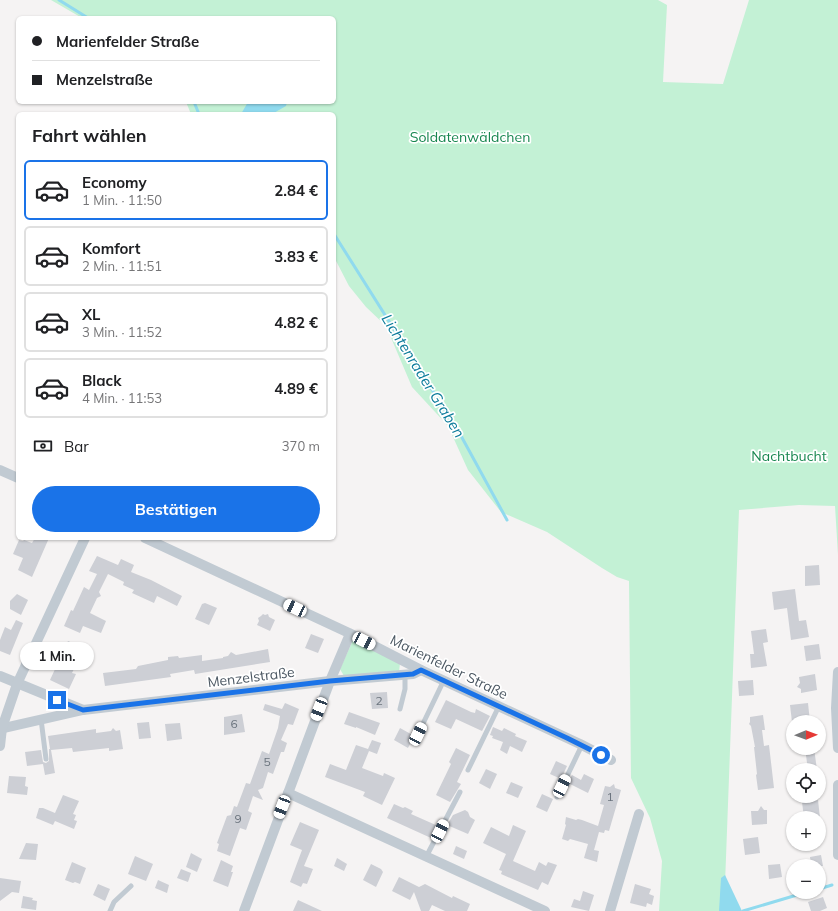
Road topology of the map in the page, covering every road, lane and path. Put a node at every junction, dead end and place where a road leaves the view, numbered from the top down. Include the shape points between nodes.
1 (0, 470) edge
2 (16, 477) edge
3 (84, 540) edge
4 (149, 540) edge
5 (350, 634) junction
6 (421, 670) junction
7 (838, 672) edge
8 (405, 675) junction
9 (0, 676) edge
10 (444, 680) junction
11 (330, 681) junction
12 (17, 684) junction
13 (499, 706) junction
14 (400, 709) dead end
15 (83, 710) junction
16 (41, 719) junction
17 (1, 728) edge
18 (418, 734) dead end
19 (582, 745) junction
20 (0, 746) edge
21 (838, 748) edge
22 (46, 759) dead end
23 (611, 760) dead end
24 (468, 770) dead end
25 (838, 785) edge
26 (460, 792) dead end
27 (288, 793) junction
28 (557, 797) dead end
29 (639, 814) dead end
30 (838, 855) edge
31 (426, 857) junction
32 (131, 886) dead end
33 (540, 910) edge
34 (110, 911) edge
35 (244, 911) edge
36 (610, 911) edge

1 - 2 street
3 - 12 street
4 - 5 street, Marienfelder Straße
5 - 6 street, Marienfelder Straße
5 - 11 street
6 - 8 street, Menzelstraße
6 - 10 street, Marienfelder Straße
7 - 21 street
8 - 11 street, Menzelstraße
8 - 14 lane via 406,689
9 - 12 street, Menzelstraße
10 - 13 street, Marienfelder Straße
10 - 18 lane
11 - 15 street, Menzelstraße
11 - 27 street
12 - 15 street, Menzelstraße
12 - 17 street
13 - 19 street, Marienfelder Straße
13 - 24 lane
15 - 16 street, Menzelstraße
16 - 17 street, Menzelstraße
16 - 22 lane
17 - 20 street
19 - 23 street, Marienfelder Straße
19 - 28 lane
25 - 30 street
26 - 31 lane
27 - 31 street
27 - 35 street
29 - 36 street
31 - 33 street
32 - 34 lane via 114,902

